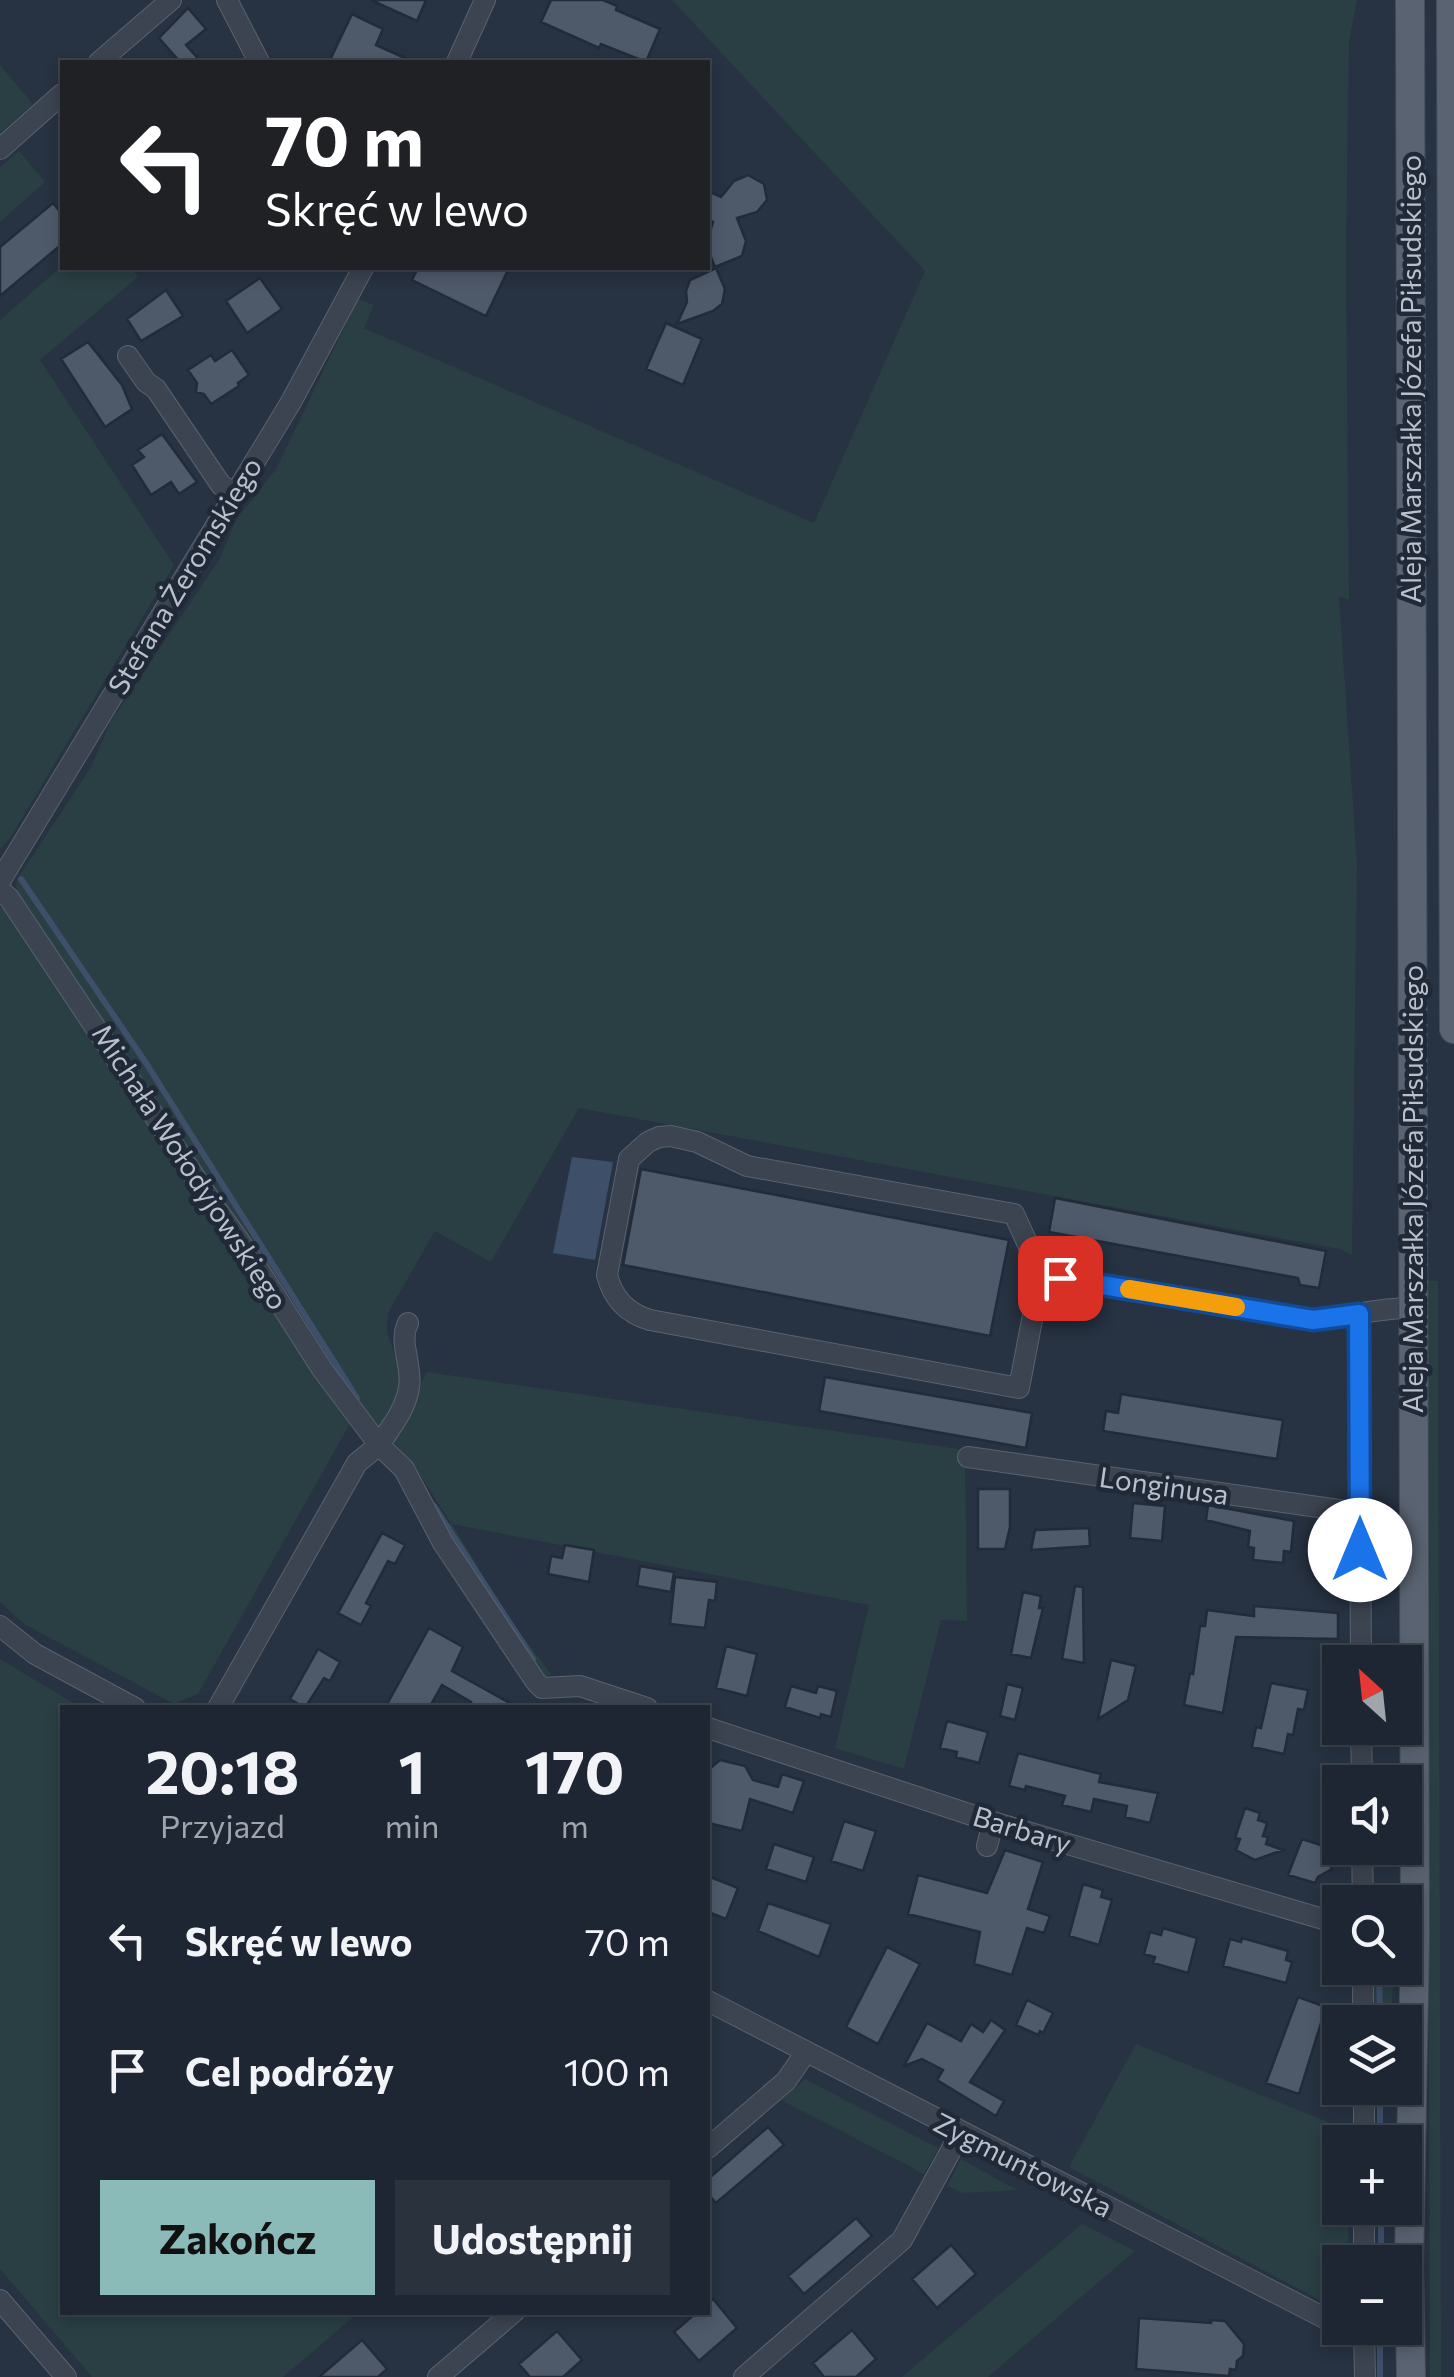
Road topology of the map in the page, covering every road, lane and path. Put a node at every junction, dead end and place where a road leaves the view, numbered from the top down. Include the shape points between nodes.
1 (170, 0) edge
2 (226, 0) edge
3 (486, 0) edge
4 (1410, 0) edge
5 (1451, 0) edge
6 (101, 60) edge
7 (257, 60) edge
8 (458, 60) edge
9 (60, 96) edge
10 (0, 148) edge
11 (355, 273) edge
12 (128, 356) dead end
13 (235, 493) junction
14 (0, 881) edge
15 (0, 890) edge
16 (1454, 1029) edge
17 (1040, 1273) junction
18 (1413, 1308) junction
19 (1359, 1314) junction
20 (408, 1323) dead end
21 (379, 1445) junction
22 (968, 1457) dead end
23 (1360, 1513) junction
24 (0, 1626) edge
25 (1361, 1645) edge
26 (129, 1705) edge
27 (220, 1705) edge
28 (637, 1705) edge
29 (710, 1729) edge
30 (993, 1822) junction
31 (987, 1846) dead end
32 (1410, 1885) edge
33 (1322, 1919) edge
34 (1410, 1985) edge
35 (710, 2002) edge
36 (806, 2052) junction
37 (960, 2132) junction
38 (710, 2146) edge
39 (0, 2300) edge
40 (1322, 2313) edge
41 (510, 2315) edge
42 (1357, 2345) edge
43 (66, 2377) edge
44 (438, 2377) edge
45 (744, 2377) edge
46 (1365, 2377) edge
47 (1410, 2377) edge

1 - 6 street
2 - 7 street
3 - 8 street
4 - 18 main road, Aleja Marszałka Józefa Piłsudskiego
5 - 16 main road, Aleja Marszałka Józefa Piłsudskiego
9 - 10 street
11 - 13 street, Stefana Żeromskiego via 291,402
12 - 13 street via 220,485
13 - 14 street, Stefana Żeromskiego
15 - 21 street, Michała Wołodyjowskiego
17 - 17 street via 1014,1214 746,1166 671,1136 648,1142 629,1159 607,1275 624,1307 650,1320 1019,1388
17 - 19 street via 1313,1320
18 - 19 street
18 - 32 main road, Aleja Marszałka Józefa Piłsudskiego
19 - 23 street, Aleja Marszałka Józefa Piłsudskiego
20 - 21 street via 410,1386
21 - 27 street via 358,1463
21 - 28 street, Michała Wołodyjowskiego via 404,1469 443,1543 542,1688 580,1686
22 - 23 street, Longinusa
23 - 25 street, Aleja Marszałka Józefa Piłsudskiego
24 - 26 street via 34,1654
29 - 30 street, Barbary
30 - 31 street
30 - 33 street, Barbary
34 - 47 main road, Aleja Marszałka Józefa Piłsudskiego
35 - 36 street, Zygmuntowska
36 - 37 street, Zygmuntowska
36 - 38 street via 786,2082
37 - 40 street, Zygmuntowska
37 - 45 street via 902,2240
39 - 43 street
41 - 44 street
42 - 46 street

